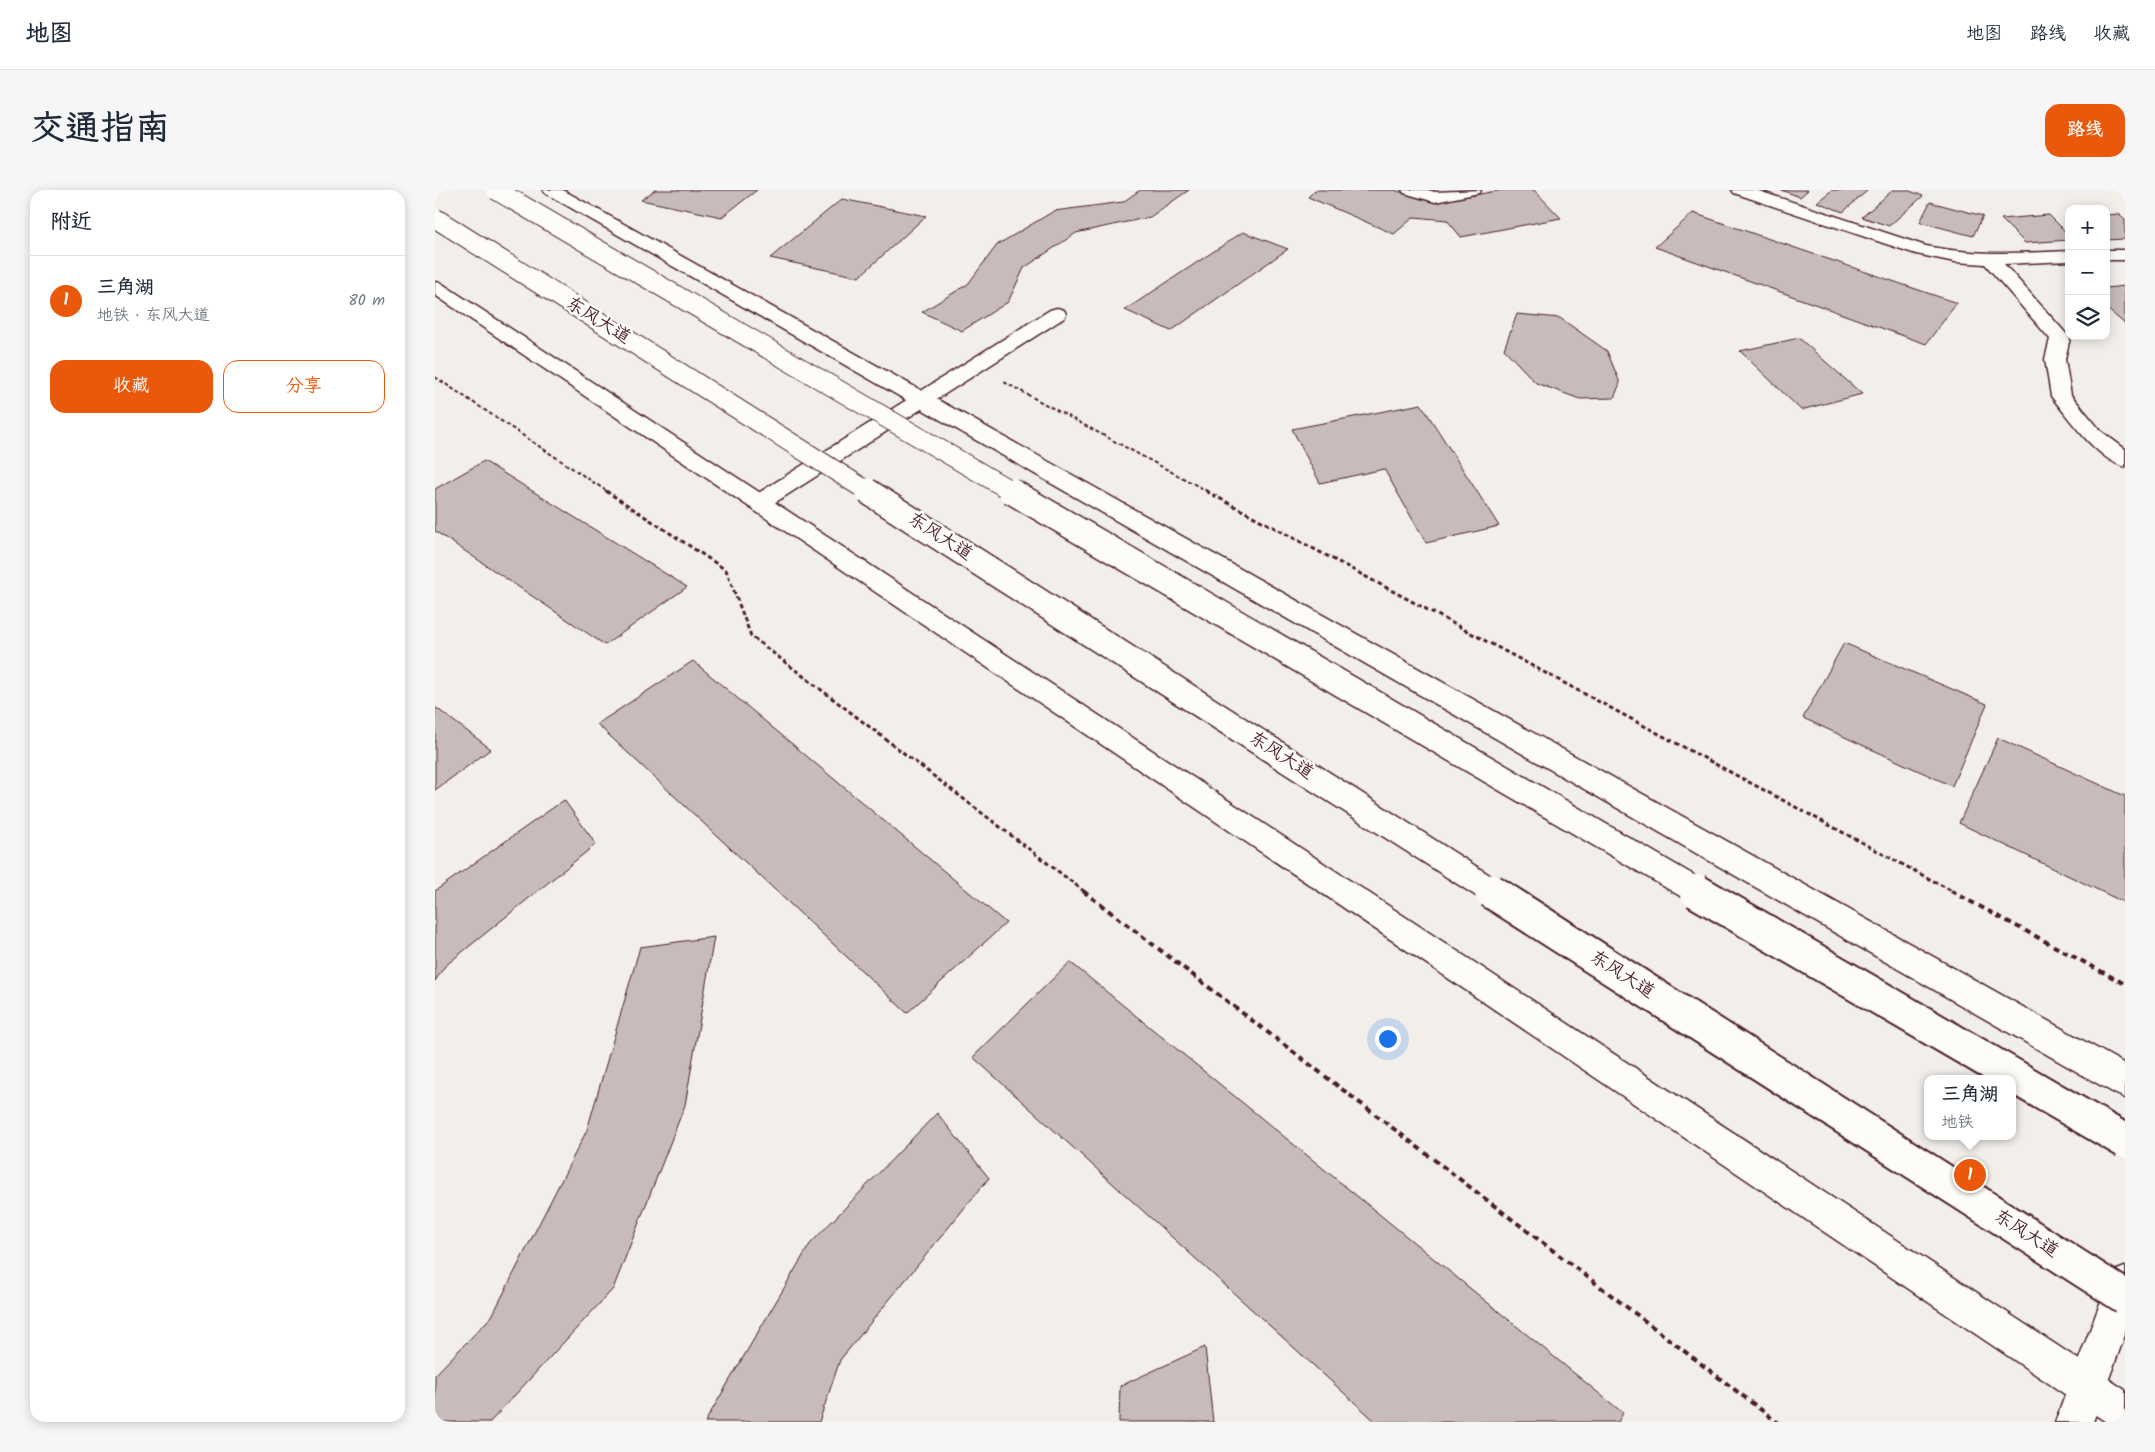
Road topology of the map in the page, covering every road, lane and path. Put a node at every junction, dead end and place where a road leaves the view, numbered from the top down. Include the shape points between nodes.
1 (496, 190) edge
2 (551, 190) edge
3 (1410, 190) edge
4 (1473, 190) edge
5 (1740, 190) edge
6 (435, 218) edge
7 (2125, 254) edge
8 (2110, 255) edge
9 (2065, 256) edge
10 (1990, 259) junction
11 (435, 287) edge
12 (1057, 314) dead end
13 (975, 366) junction
14 (435, 376) edge
15 (921, 400) junction
16 (2125, 460) edge
17 (760, 502) junction
18 (2125, 984) edge
19 (2012, 1075) edge
20 (2016, 1077) edge
21 (2125, 1082) edge
22 (2125, 1141) edge
23 (2125, 1284) edge
24 (2125, 1297) edge
25 (2087, 1385) junction
26 (2125, 1412) edge
27 (1777, 1422) edge
28 (2074, 1422) edge

1 - 19 main road, bridge
2 - 15 main road
3 - 4 main road via 1435,197
5 - 10 main road via 1923,250 1955,257
6 - 24 main road, 东风大道, bridge via 917,522
7 - 8 main road
9 - 10 main road
10 - 16 main road via 2060,338 2055,359 2061,396 2094,436
11 - 17 main road
12 - 13 main road
13 - 15 main road
13 - 18 path
14 - 27 path via 726,570 751,636
15 - 17 main road
15 - 21 main road
17 - 25 main road
20 - 22 main road, bridge
23 - 25 main road
25 - 26 main road
25 - 28 main road

